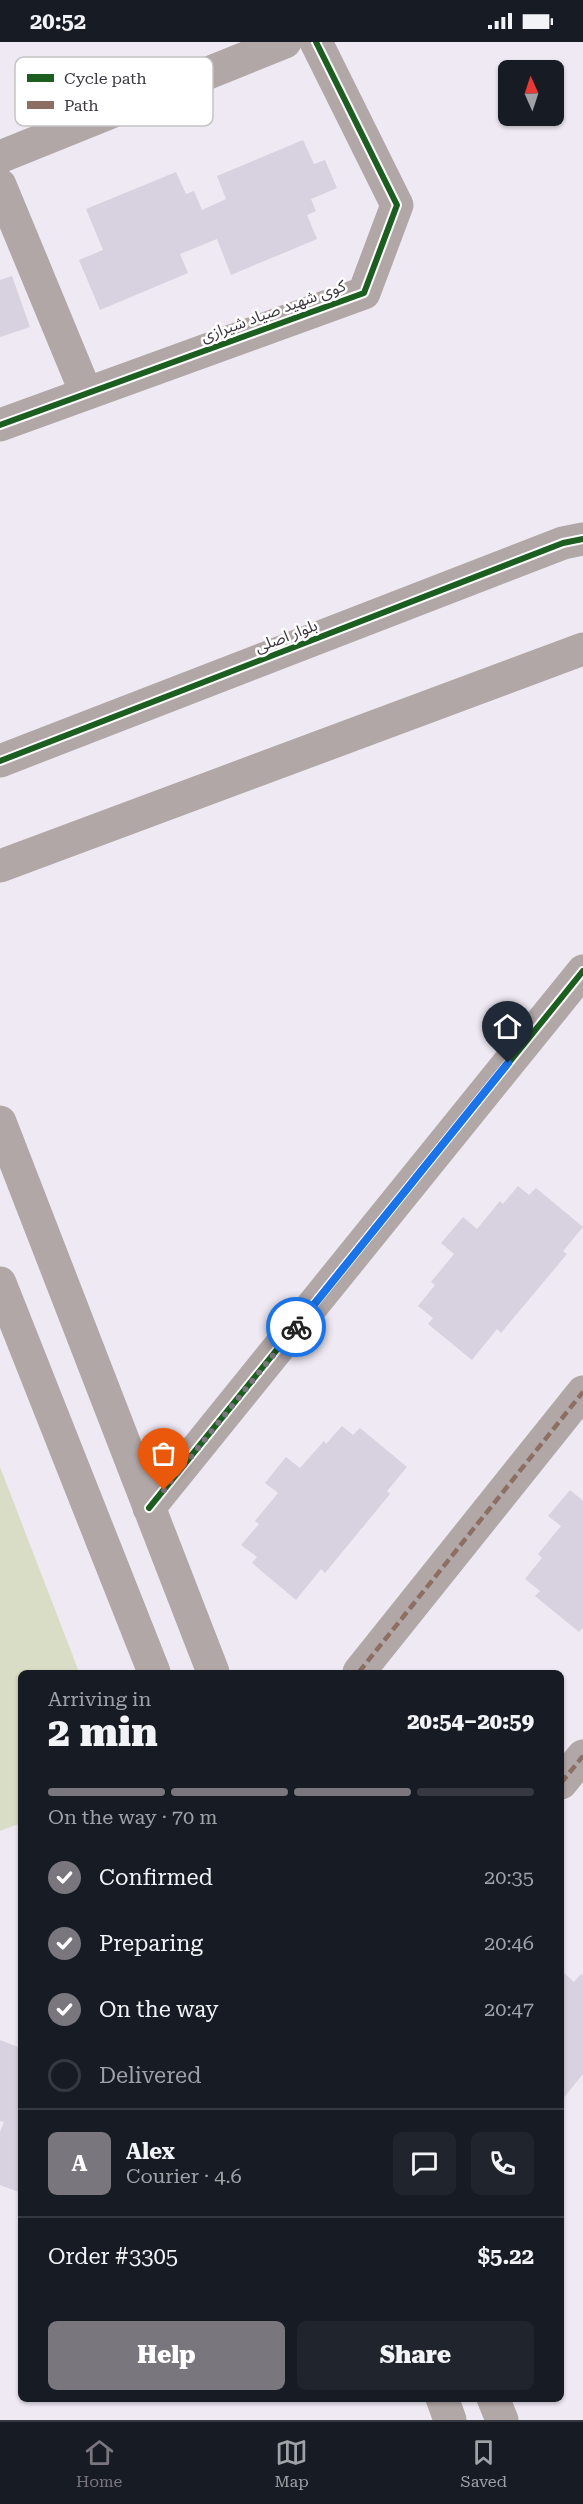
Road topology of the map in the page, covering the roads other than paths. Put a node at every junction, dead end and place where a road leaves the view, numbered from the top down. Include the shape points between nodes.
1 (285, 42) edge
2 (316, 42) edge
3 (213, 71) edge
4 (77, 126) edge
5 (0, 157) edge
6 (0, 185) edge
7 (86, 393) junction
8 (0, 425) edge
9 (583, 539) edge
10 (583, 649) edge
11 (0, 761) edge
12 (0, 866) edge
13 (583, 970) edge
14 (0, 1122) edge
15 (0, 1283) edge
16 (583, 1392) edge
17 (149, 1508) junction
18 (153, 1670) edge
19 (212, 1670) edge
20 (361, 1670) edge
21 (583, 1756) edge
22 (564, 1779) edge
23 (443, 2402) edge
24 (495, 2402) edge
25 (450, 2420) edge
26 (502, 2420) edge

1 - 3 street
2 - 7 street, کوی شهید صیاد شیرازی via 397,206 364,293
4 - 5 street
6 - 7 street
7 - 8 street, کوی شهید صیاد شیرازی
9 - 11 street, بلوار اصلی
10 - 12 street
13 - 17 street
14 - 17 street
15 - 18 street
16 - 20 street
17 - 19 street
21 - 22 street
23 - 25 street
24 - 26 street

